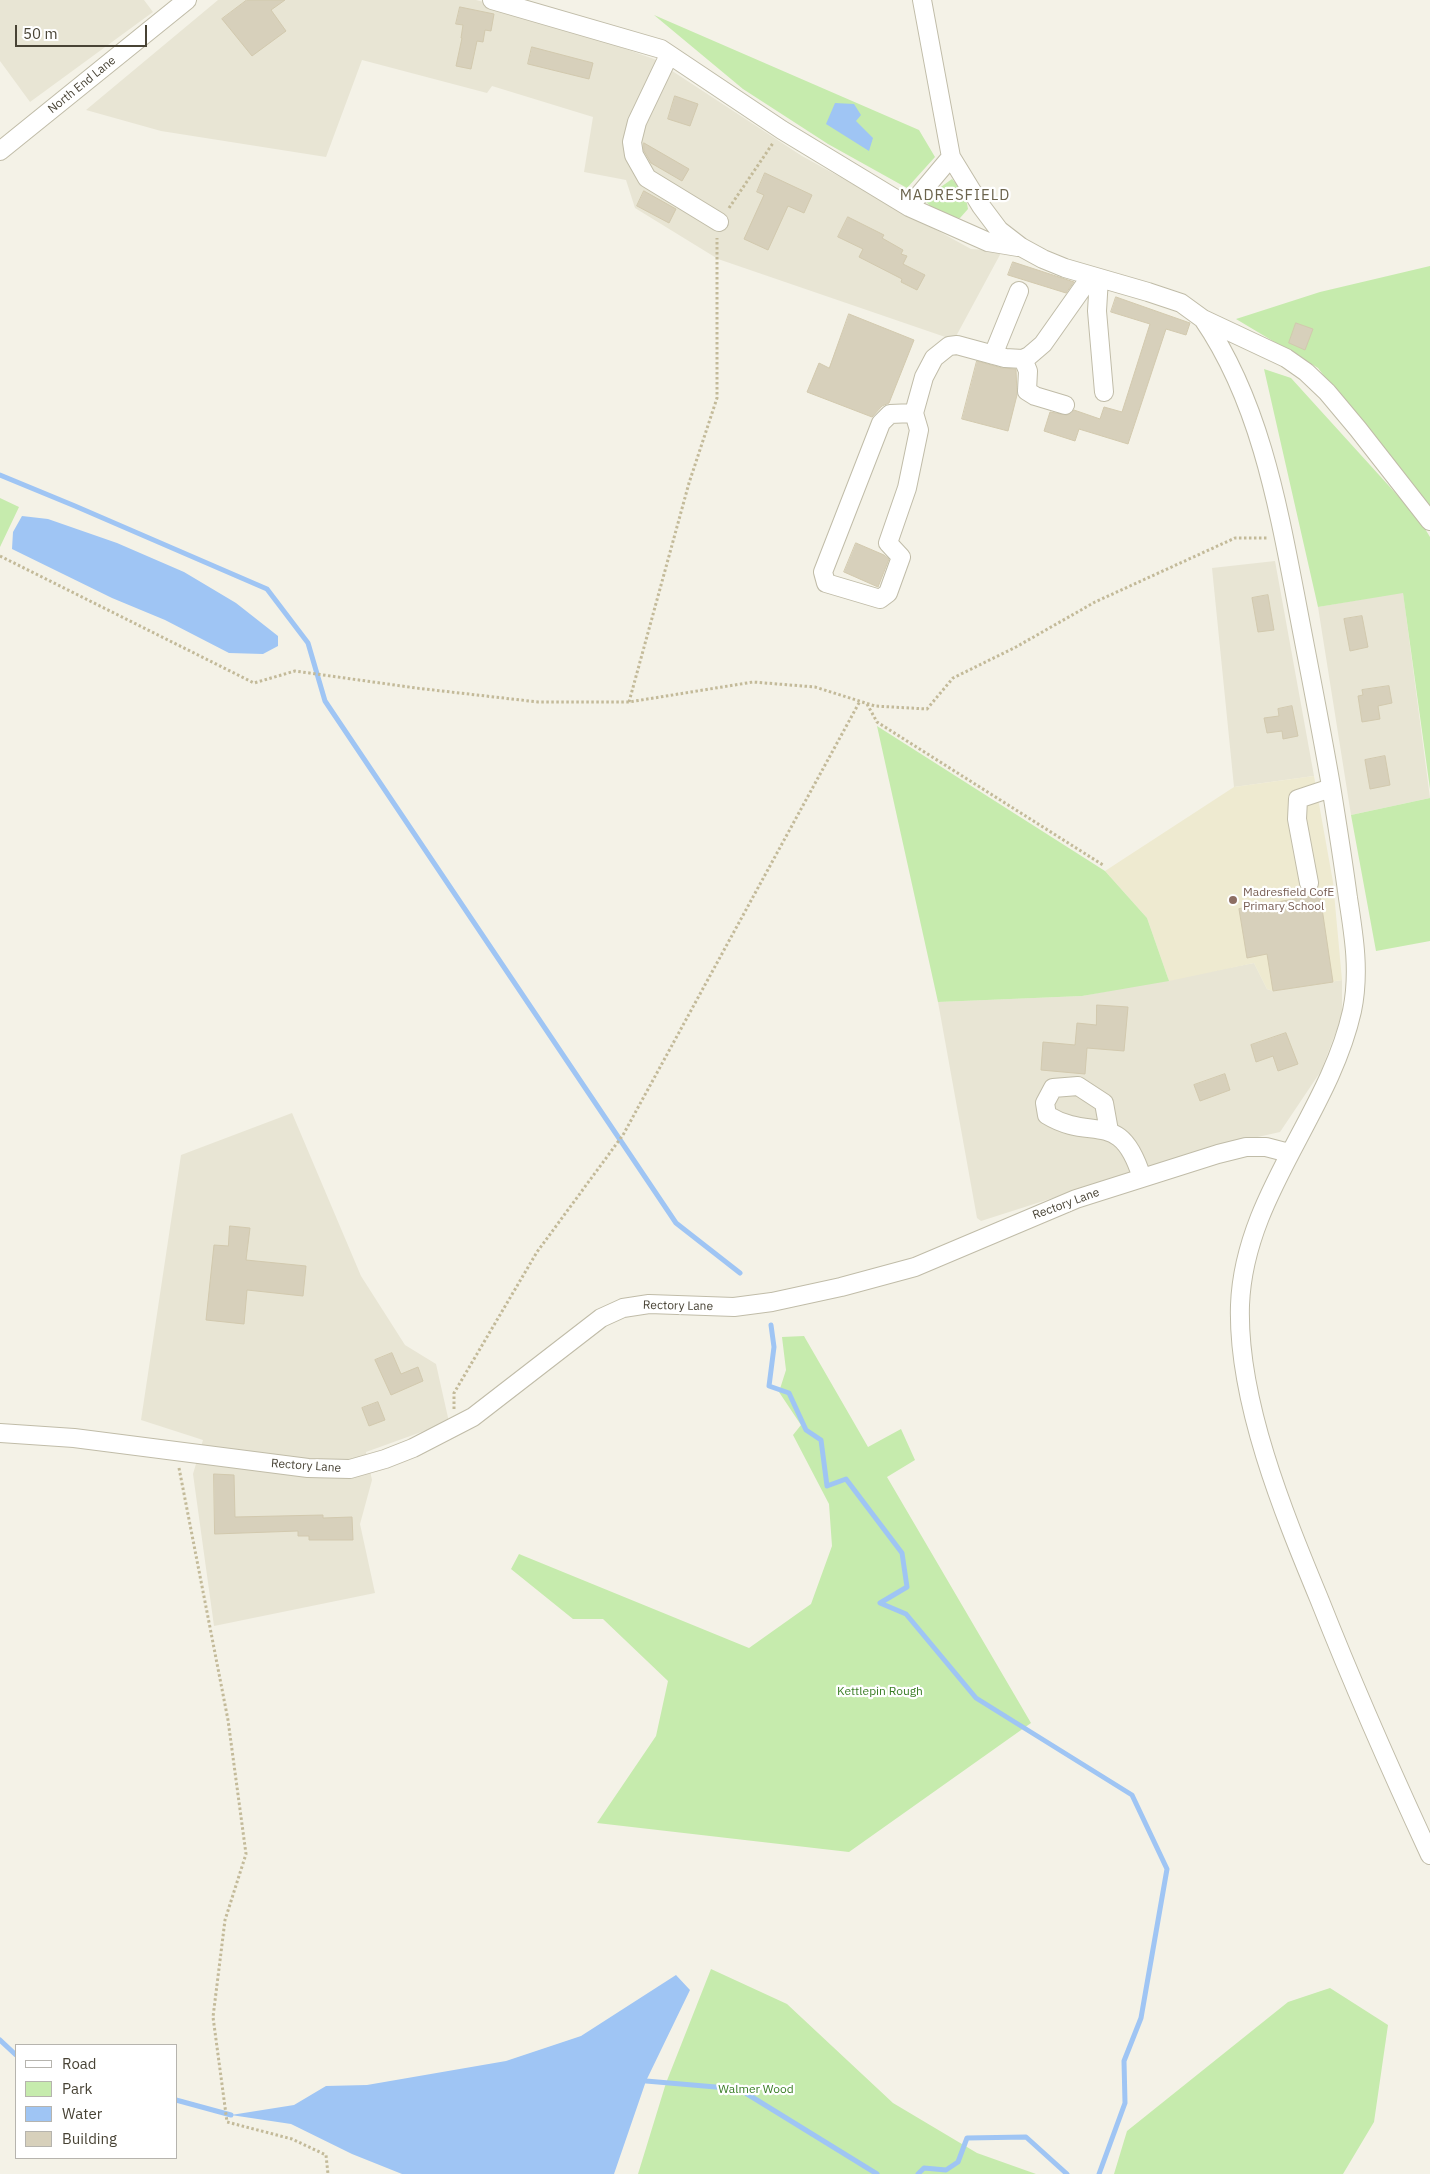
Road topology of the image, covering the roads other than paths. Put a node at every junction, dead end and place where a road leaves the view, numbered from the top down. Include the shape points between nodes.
1 (187, 0) edge
2 (492, 0) edge
3 (922, 0) edge
4 (669, 55) junction
5 (0, 151) edge
6 (952, 157) junction
7 (910, 207) junction
8 (719, 222) road end
9 (1020, 247) junction
10 (1095, 277) junction
11 (1018, 291) dead end
12 (1203, 319) junction
13 (994, 355) junction
14 (1023, 359) junction
15 (1104, 392) dead end
16 (1065, 405) dead end
17 (914, 413) junction
18 (1430, 521) edge
19 (1331, 788) junction
20 (1309, 882) dead end
21 (1110, 1131) dead end
22 (1289, 1154) junction
23 (1142, 1178) junction
24 (0, 1432) edge
25 (1430, 1855) edge

1 - 5 street, North End Lane
2 - 4 street via 661,49
3 - 6 street
4 - 7 street via 782,130
4 - 8 street via 637,122 632,142 634,155 647,178
6 - 7 street
6 - 9 street via 999,230
7 - 9 street via 988,242
9 - 10 street via 1042,259
10 - 12 street via 1181,304
10 - 14 street via 1043,344
10 - 15 street
11 - 13 street
12 - 18 street via 1286,358 1306,372 1358,429
12 - 19 street via 1231,364 1269,476 1284,538
13 - 14 street
13 - 17 street via 958,344 949,346 940,353 924,377
14 - 16 street via 1028,370 1027,391
17 - 17 street via 918,430 906,488 888,543 902,557 888,593 880,600 826,583 823,572 881,423 890,414
19 - 20 street via 1298,799 1297,819
19 - 22 street via 1355,948 1355,988 1341,1050
21 - 23 street via 1126,1141
22 - 23 street, Rectory Lane via 1266,1147 1246,1147
22 - 25 street via 1263,1209 1247,1255 1243,1279 1241,1329 1250,1390 1274,1479 1309,1574
23 - 24 street, Rectory Lane via 1044,1211 915,1267 841,1287 734,1307 649,1304 623,1308 601,1318 473,1417 413,1448 350,1469 289,1466 74,1438

